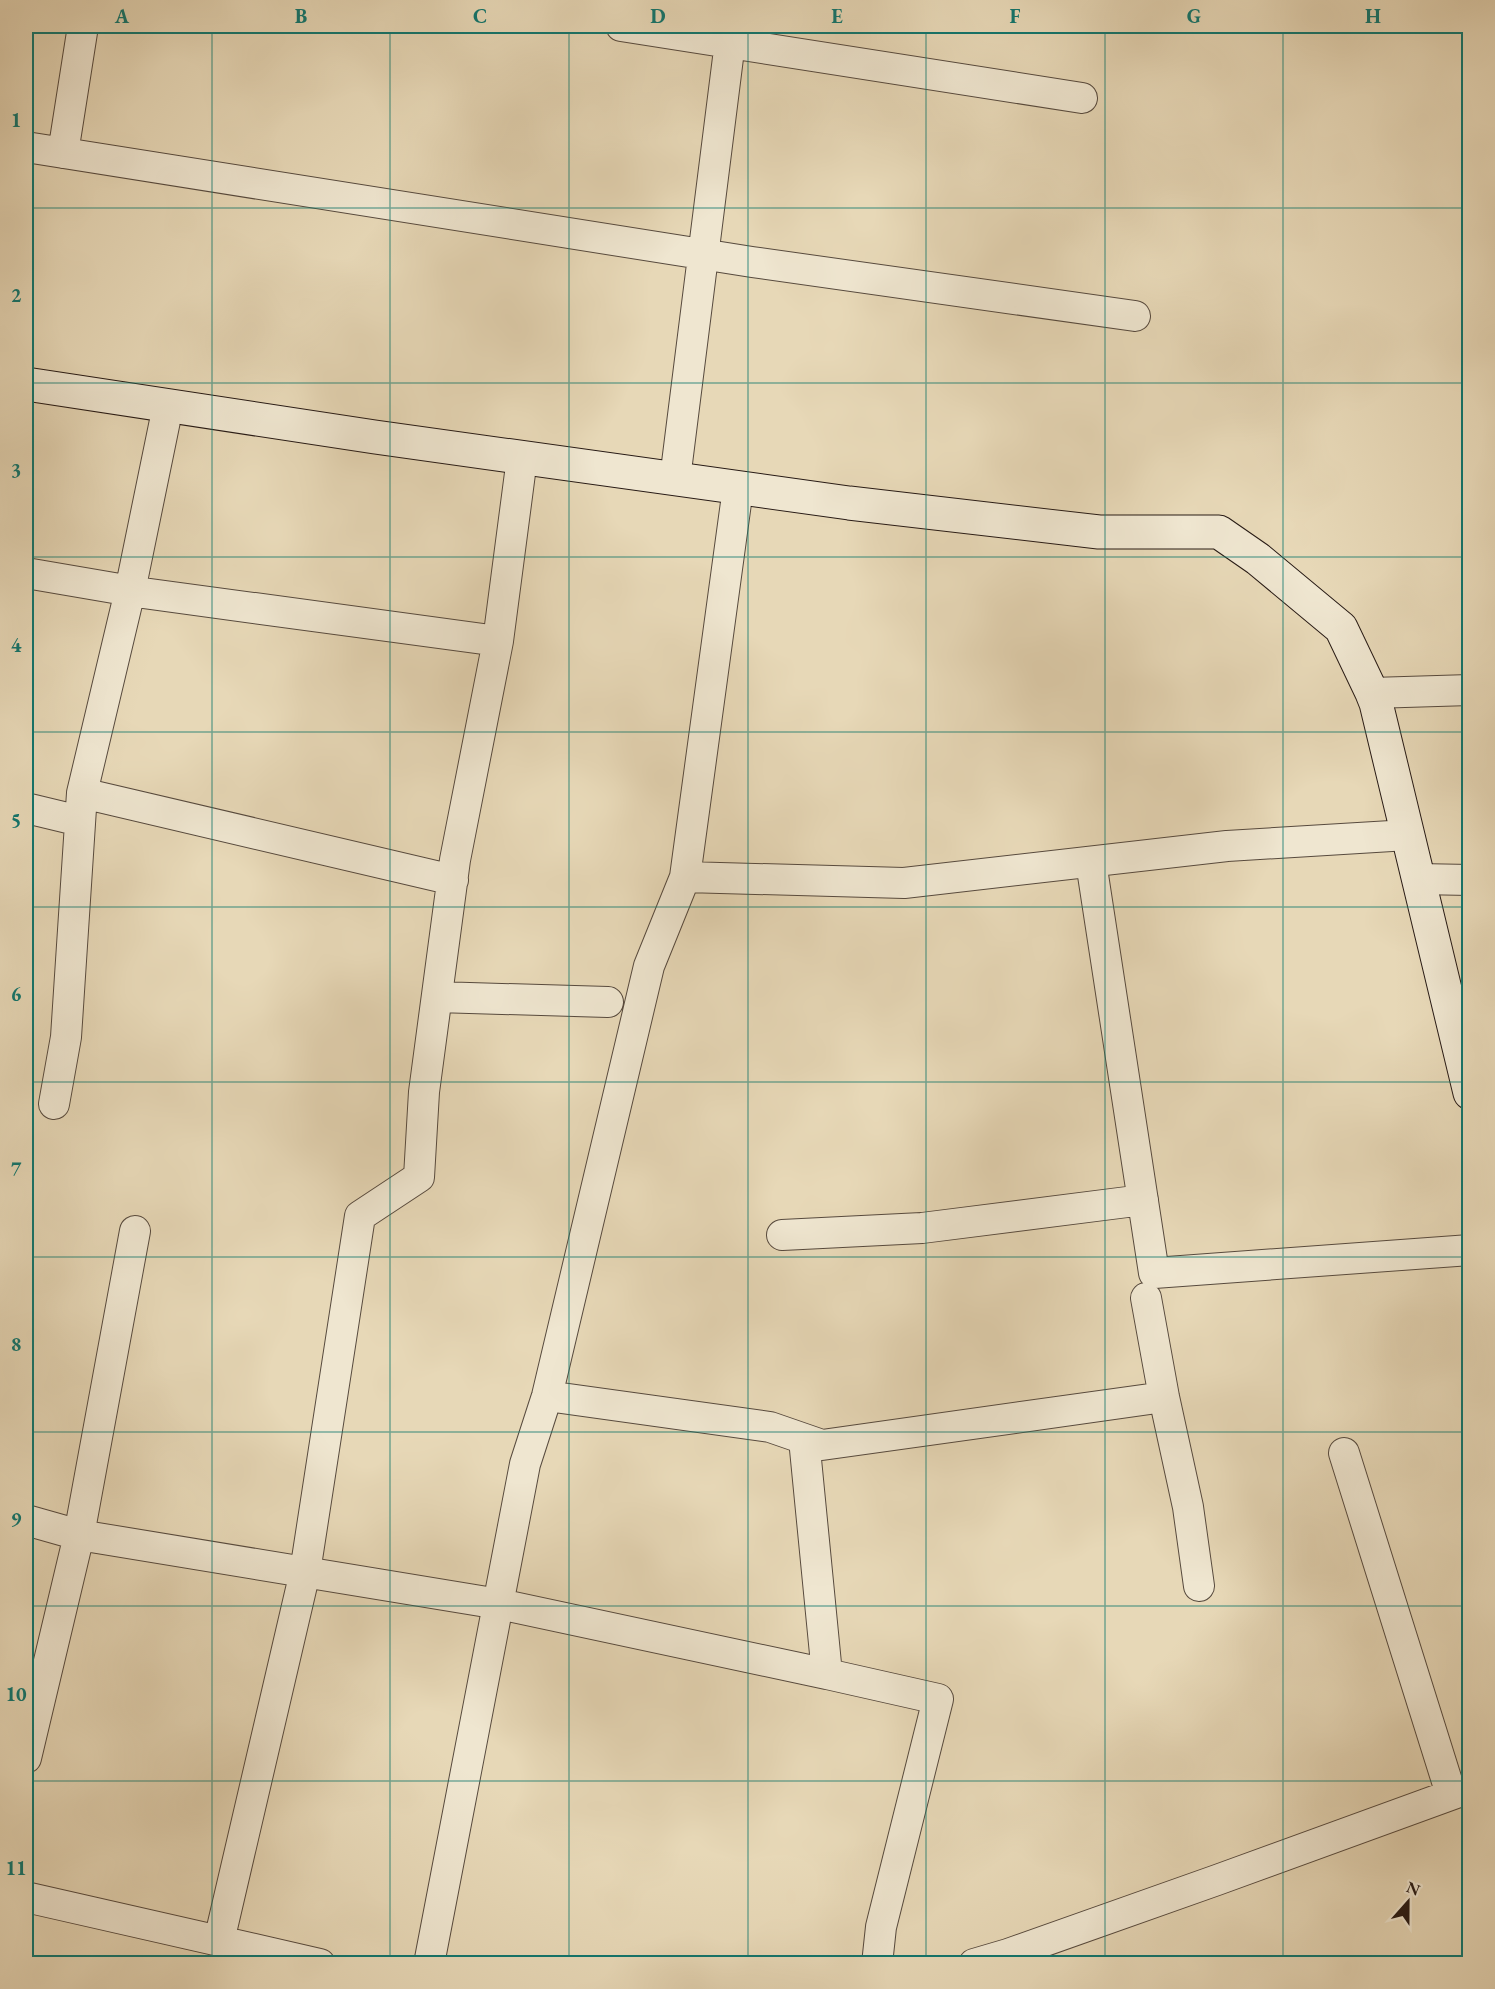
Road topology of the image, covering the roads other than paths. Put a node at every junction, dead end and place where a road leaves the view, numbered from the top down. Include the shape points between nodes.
1 (83, 26) edge
2 (621, 26) edge
3 (731, 34) edge
4 (1082, 98) dead end
5 (26, 147) edge
6 (63, 153) junction
7 (704, 255) junction
8 (1135, 316) dead end
9 (26, 384) edge
10 (168, 406) junction
11 (522, 458) junction
12 (675, 479) junction
13 (738, 488) junction
14 (26, 573) edge
15 (130, 591) junction
16 (498, 641) junction
17 (1470, 690) edge
18 (1371, 693) junction
19 (81, 807) junction
20 (26, 808) edge
21 (1408, 835) junction
22 (1091, 862) junction
23 (685, 877) junction
24 (1418, 879) junction
25 (453, 880) junction
26 (1470, 880) edge
27 (437, 997) junction
28 (608, 1002) dead end
29 (1470, 1093) edge
30 (54, 1104) dead end
31 (1143, 1200) junction
32 (135, 1231) dead end
33 (782, 1235) dead end
34 (1470, 1250) edge
35 (1146, 1298) dead end
36 (547, 1396) junction
37 (1164, 1397) junction
38 (804, 1439) junction
39 (1344, 1453) dead end
40 (26, 1520) edge
41 (79, 1535) junction
42 (305, 1572) junction
43 (1199, 1586) dead end
44 (499, 1604) junction
45 (827, 1674) junction
46 (26, 1758) edge
47 (1460, 1791) edge
48 (26, 1897) edge
49 (219, 1941) junction
50 (320, 1964) edge
51 (429, 1964) edge
52 (877, 1964) edge
53 (974, 1964) edge

1 - 6 street
2 - 3 street
3 - 4 street
3 - 7 street
5 - 6 street
6 - 7 street
7 - 8 street
7 - 12 street
9 - 10 main road
10 - 11 main road
10 - 15 street
11 - 12 main road
11 - 16 street
12 - 13 main road
13 - 18 main road via 1099,532 1219,532 1341,628
13 - 23 street
14 - 15 street
15 - 16 street
15 - 19 street
16 - 25 street
17 - 18 street
18 - 21 main road
19 - 20 street
19 - 25 street
19 - 30 street via 66,1037
21 - 22 street via 1227,846
21 - 24 main road
22 - 23 street via 904,883
22 - 31 street
23 - 36 street via 649,966
24 - 26 street
24 - 29 main road
25 - 27 street
27 - 28 street
27 - 42 street via 424,1092 419,1177 360,1216
31 - 33 street via 922,1228
31 - 34 street via 1154,1273
32 - 41 street
35 - 37 street
36 - 38 street via 770,1427
36 - 44 street via 525,1464
37 - 38 street via 822,1445
37 - 43 street via 1188,1507
38 - 45 street
39 - 47 street
40 - 41 street
41 - 42 street
41 - 46 street
42 - 44 street
42 - 49 street
44 - 45 street
44 - 51 street
45 - 52 street via 938,1699 882,1928
47 - 53 street
48 - 49 street
49 - 50 street

